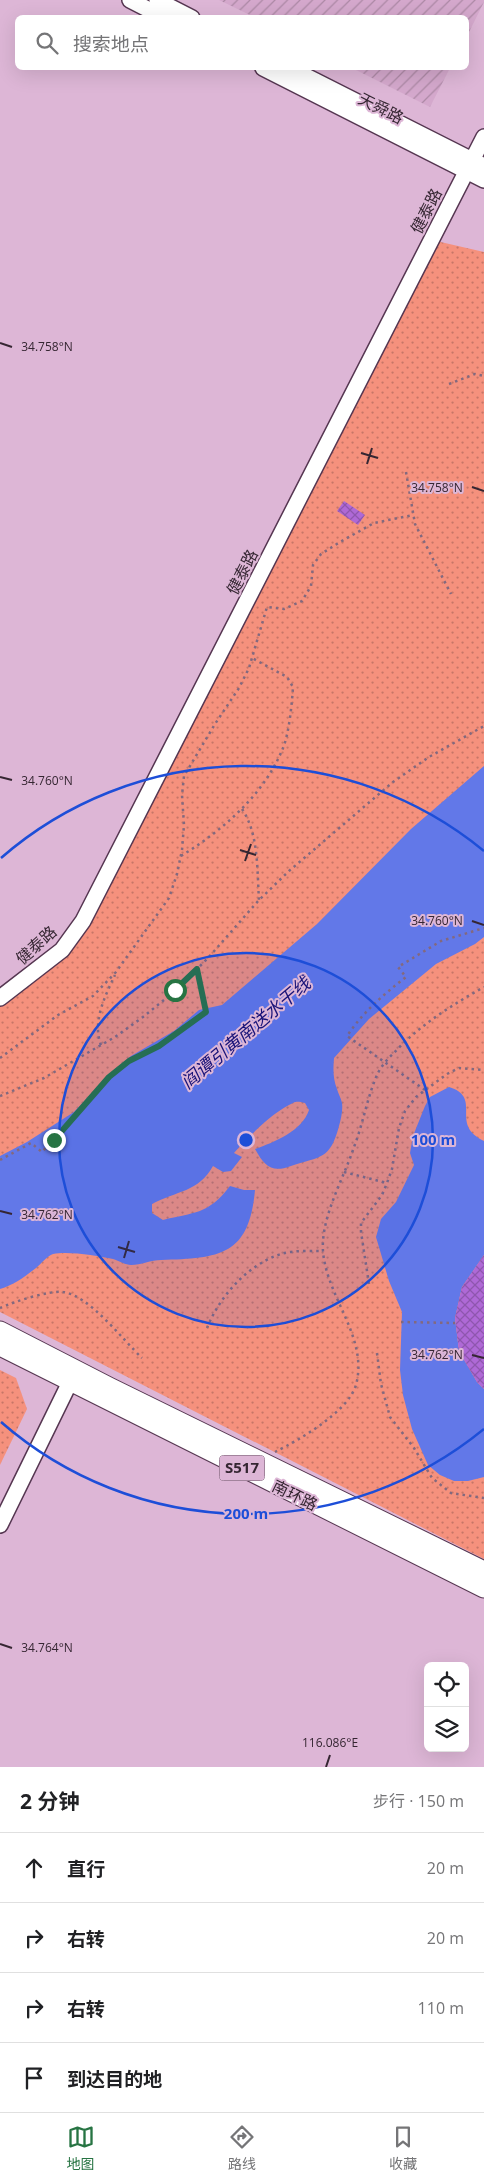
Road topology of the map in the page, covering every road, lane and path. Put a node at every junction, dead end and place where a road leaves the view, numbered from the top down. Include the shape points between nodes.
1 (130, 0) edge
2 (157, 0) edge
3 (158, 15) edge
4 (186, 15) edge
5 (267, 70) edge
6 (294, 70) edge
7 (484, 138) edge
8 (474, 166) edge
9 (484, 180) edge
10 (484, 376) edge
11 (449, 384) dead end
12 (406, 472) dead end
13 (413, 515) junction
14 (451, 594) dead end
15 (252, 658) junction
16 (484, 726) edge
17 (242, 809) junction
18 (181, 856) junction
19 (260, 900) junction
20 (484, 928) edge
21 (197, 969) junction
22 (116, 972) junction
23 (484, 986) edge
24 (0, 998) edge
25 (101, 1045) junction
26 (0, 1058) edge
27 (386, 1062) junction
28 (484, 1070) edge
29 (426, 1090) junction
30 (0, 1096) edge
31 (0, 1160) edge
32 (344, 1172) junction
33 (387, 1183) junction
34 (323, 1251) junction
35 (370, 1284) dead end
36 (0, 1308) edge
37 (401, 1322) dead end
38 (455, 1323) dead end
39 (207, 1328) dead end
40 (0, 1331) edge
41 (0, 1346) edge
42 (378, 1353) dead end
43 (142, 1358) dead end
44 (70, 1382) junction
45 (258, 1460) junction
46 (484, 1498) edge
47 (0, 1525) edge
48 (482, 1566) edge
49 (484, 1588) edge

1 - 3 street
2 - 4 street
5 - 8 street, 天舜路
6 - 8 street, 天舜路
7 - 8 street, 健泰路
8 - 9 street, 天舜路
8 - 24 street, 健泰路 via 83,921 62,950
10 - 11 path via 475,374
12 - 13 path
13 - 14 path via 425,547
13 - 15 path via 374,523 321,554 313,565 311,586 302,601 284,609 266,607
15 - 17 path via 287,677 294,687 283,747 260,787
15 - 18 path via 239,688 184,776
16 - 19 path via 393,782
17 - 18 path via 209,838
17 - 19 path via 250,820
18 - 22 path via 169,898
19 - 21 path
20 - 27 path via 441,941 398,967 406,977 375,1002 346,1036
21 - 25 path via 143,1017
21 - 31 path via 206,1012 109,1077 42,1152 31,1143
22 - 25 path via 99,1018
22 - 26 path via 93,996 58,1015
23 - 27 path via 428,1022
25 - 30 path via 44,1078
27 - 29 path
27 - 32 path via 378,1074
28 - 29 path via 459,1068
29 - 33 path via 405,1111
32 - 33 path
32 - 34 path via 323,1238
33 - 35 path via 361,1223
34 - 39 path via 282,1254 257,1264 222,1301
34 - 45 path via 331,1285 354,1339 358,1363 355,1386 345,1403 317,1426
36 - 43 path via 63,1292 84,1300
37 - 38 path
40 - 45 main road, 南环路 / S517
41 - 44 main road, 南环路 / S517
42 - 46 path via 381,1384 390,1418 432,1478 451,1493
44 - 47 street
44 - 49 main road, 南环路 / S517
45 - 48 main road, 南环路 / S517

